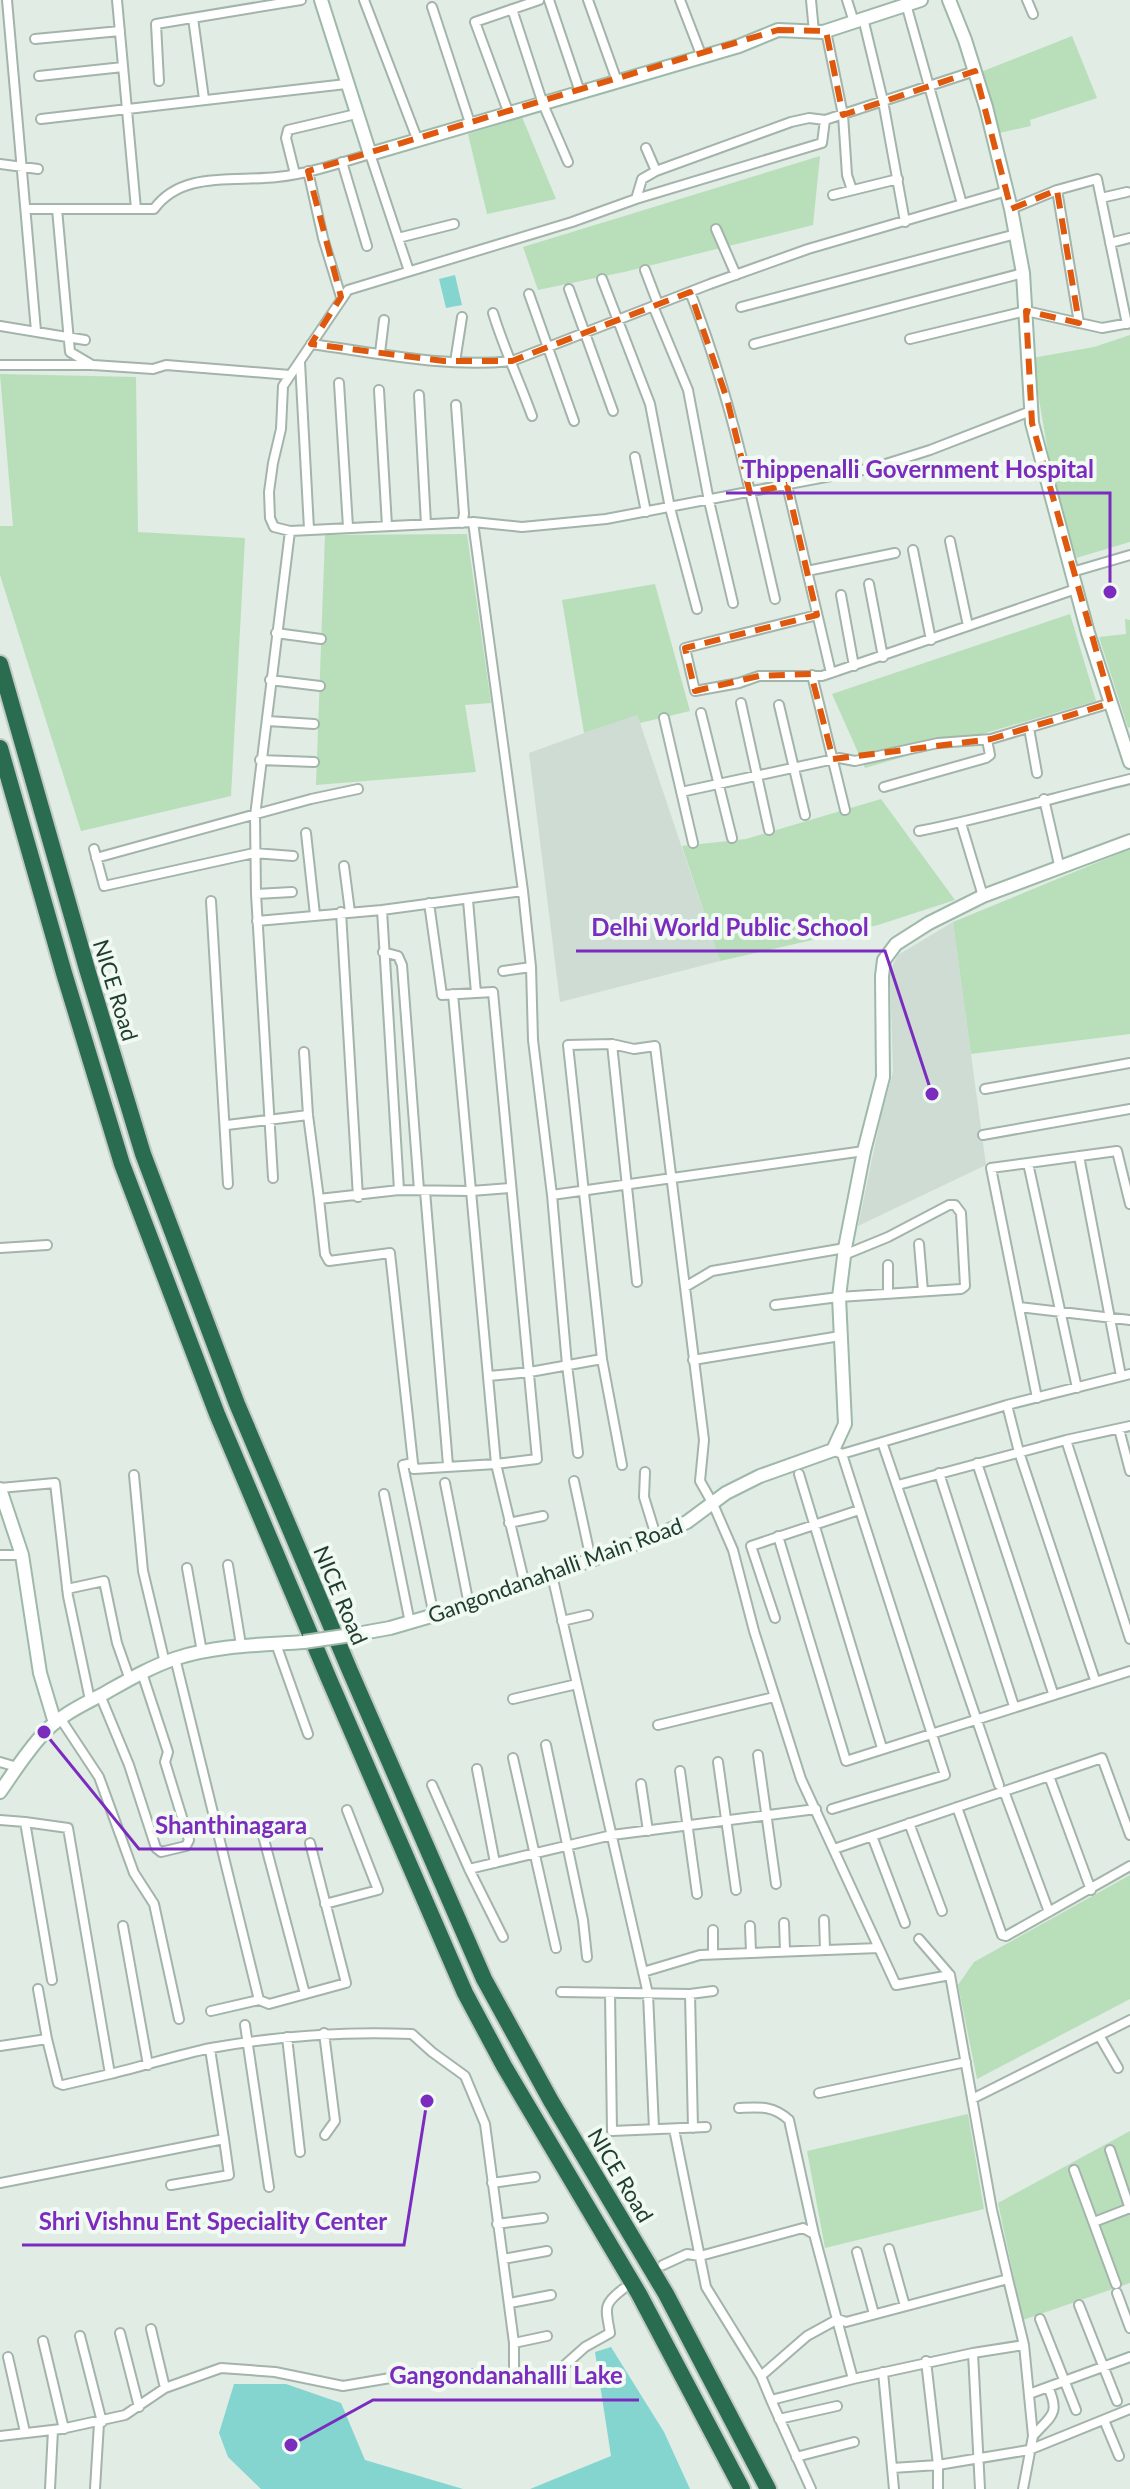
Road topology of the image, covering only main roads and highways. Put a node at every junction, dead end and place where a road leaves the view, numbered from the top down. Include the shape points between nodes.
1 (0, 664) edge
2 (0, 748) edge
3 (742, 2489) edge
4 (768, 2489) edge

1 - 4 highway, NICE Road via 143,1154 237,1404 484,1979 666,2294
2 - 3 highway, NICE Road via 132,1190 217,1414 329,1679 465,1993 639,2294

